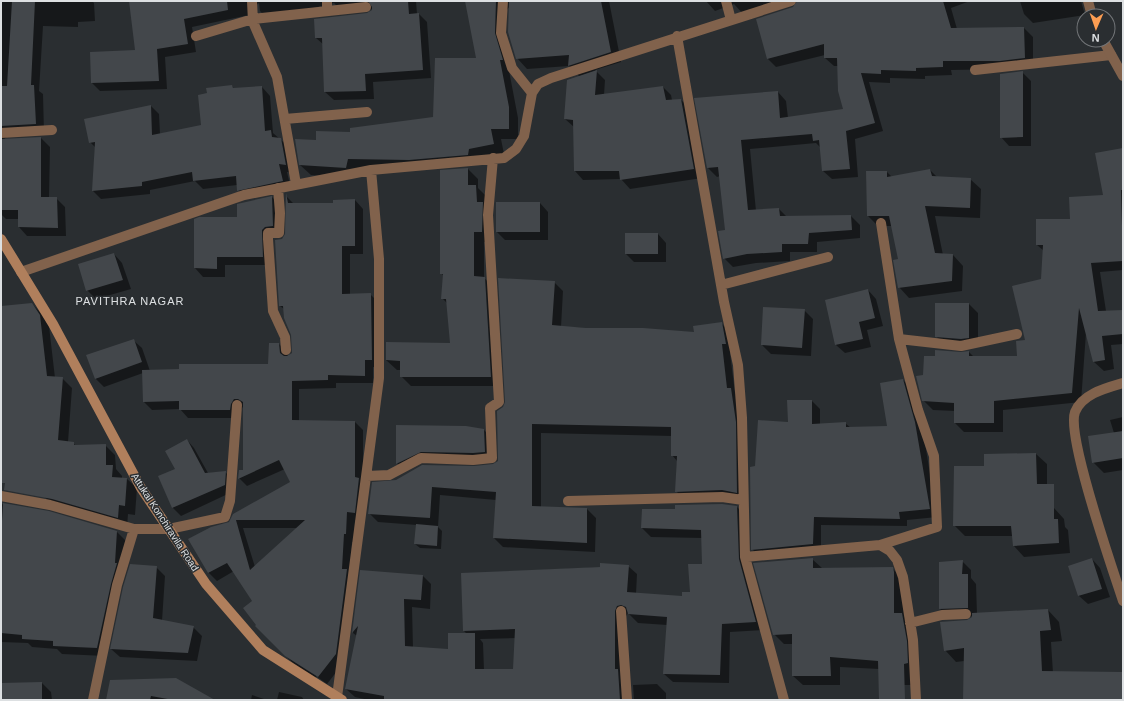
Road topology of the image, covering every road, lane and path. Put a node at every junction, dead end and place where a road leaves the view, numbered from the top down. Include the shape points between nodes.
1 (252, 1) edge
2 (503, 1) edge
3 (726, 1) edge
4 (791, 1) edge
5 (327, 6) edge
6 (366, 7) dead end
7 (253, 19) junction
8 (732, 20) junction
9 (196, 36) dead end
10 (677, 36) junction
11 (1107, 48) edge
12 (1111, 55) junction
13 (974, 70) dead end
14 (1123, 76) edge
15 (532, 93) junction
16 (367, 112) dead end
17 (285, 120) junction
18 (52, 130) dead end
19 (1, 133) edge
20 (493, 158) junction
21 (371, 170) junction
22 (296, 184) junction
23 (278, 188) junction
24 (881, 223) dead end
25 (1, 239) edge
26 (828, 257) dead end
27 (21, 272) junction
28 (721, 285) junction
29 (1017, 334) dead end
30 (899, 339) junction
31 (286, 350) dead end
32 (1123, 383) edge
33 (237, 405) dead end
34 (367, 476) junction
35 (1, 496) edge
36 (744, 500) junction
37 (568, 501) dead end
38 (134, 529) junction
39 (169, 529) junction
40 (880, 544) junction
41 (745, 557) junction
42 (1123, 601) edge
43 (621, 611) dead end
44 (966, 614) dead end
45 (910, 623) junction
46 (339, 698) edge
47 (94, 700) edge
48 (627, 700) edge
49 (784, 700) edge
50 (916, 700) edge

1 - 7 street
2 - 15 street via 501,33 512,68
3 - 8 street
4 - 8 street
5 - 6 street
5 - 7 street
7 - 9 street
7 - 17 street via 277,77
8 - 10 street
10 - 15 street via 551,78 538,84
10 - 28 street
11 - 12 street
12 - 13 street
12 - 14 street
15 - 20 street via 524,136 516,149 504,158
16 - 17 street
17 - 22 street
18 - 19 street
20 - 21 street
20 - 34 street via 488,215 499,402 490,408 492,458 421,458 389,475
21 - 22 street
21 - 34 street via 379,259 379,378
22 - 23 street
23 - 27 street via 244,195
23 - 31 street via 279,233 268,233 268,239 273,311 284,337
24 - 30 street
25 - 27 main road, Attukal Konchiravila Road
26 - 28 street
27 - 39 main road, Attukal Konchiravila Road via 53,324 140,488
28 - 36 street via 738,365
29 - 30 street via 961,346
30 - 40 street via 918,410 934,456 937,527
32 - 42 street via 1087,396 1075,412 1074,426 1076,443 1094,508
33 - 39 street via 230,501 225,517
34 - 46 street
35 - 38 street via 50,505
36 - 37 street via 722,497
36 - 41 street
38 - 39 street
38 - 47 street via 117,585
39 - 46 main road, Attukal Konchiravila Road via 206,584 264,650
40 - 41 street
40 - 45 street via 897,560 903,577
41 - 49 street
43 - 48 street
44 - 45 street via 942,615
45 - 50 street

